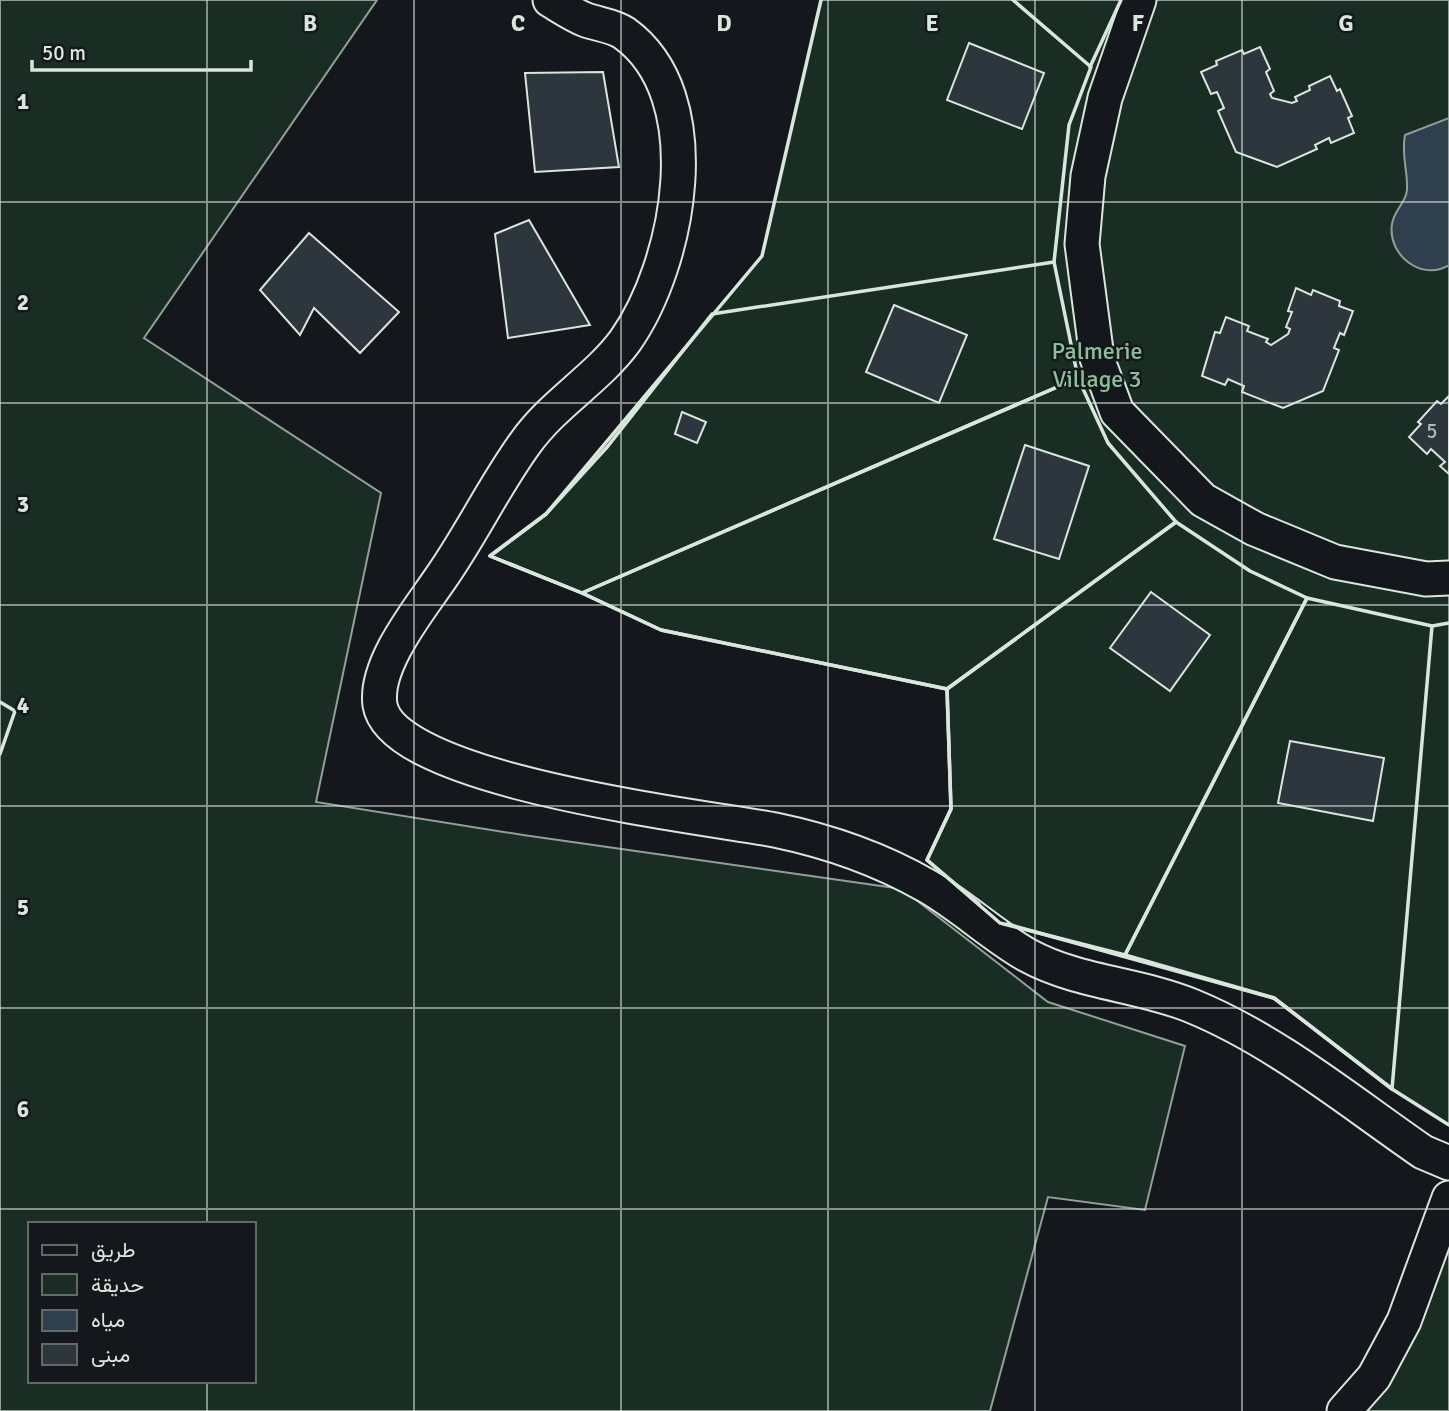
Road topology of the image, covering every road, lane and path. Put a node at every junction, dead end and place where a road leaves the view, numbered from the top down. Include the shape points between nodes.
1 (550, 0) edge
2 (1139, 0) edge
3 (1449, 578) edge
4 (1449, 1163) edge
5 (1449, 1198) edge
6 (1344, 1411) edge

1 - 4 street via 578,17 622,31 656,68 675,118 679,171 672,237 652,293 625,341 530,436 406,628 385,669 380,704 387,722 412,744 464,766 587,800 779,831 861,855 931,888 1032,958 1187,1004 1221,1019 1423,1153
2 - 3 street via 1105,98 1087,176 1082,244 1097,358 1117,412 1203,500 1255,529 1335,562 1426,579
5 - 6 street via 1404,1321 1374,1377

